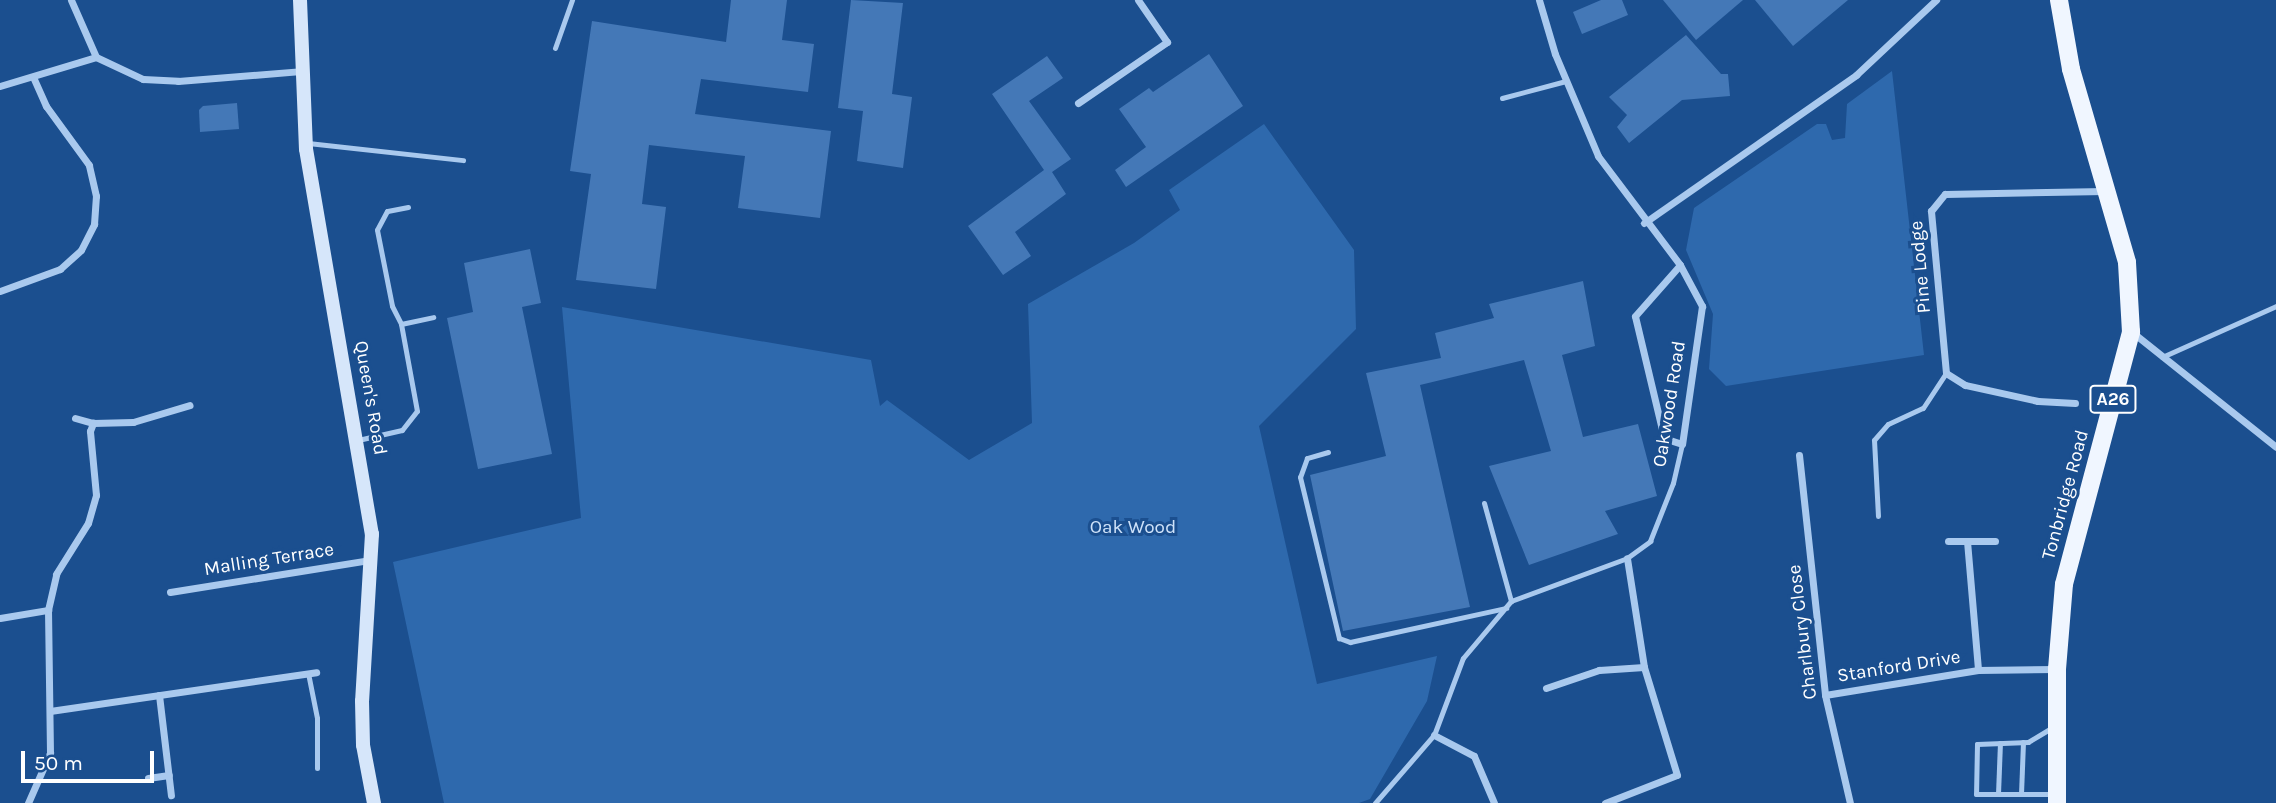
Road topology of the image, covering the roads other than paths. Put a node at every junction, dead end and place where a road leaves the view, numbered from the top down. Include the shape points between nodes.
1 (71, 0) edge
2 (300, 0) edge
3 (572, 0) edge
4 (1138, 0) edge
5 (1539, 0) edge
6 (1936, 0) edge
7 (2059, 0) edge
8 (555, 48) dead end
9 (96, 57) junction
10 (301, 71) junction
11 (34, 79) junction
12 (1566, 81) junction
13 (0, 86) edge
14 (1502, 98) dead end
15 (1078, 103) dead end
16 (305, 143) junction
17 (463, 160) dead end
18 (2110, 190) junction
19 (408, 207) dead end
20 (1644, 223) junction
21 (1680, 265) junction
22 (0, 291) edge
23 (2276, 306) edge
24 (433, 317) dead end
25 (401, 324) junction
26 (2131, 332) junction
27 (2162, 356) junction
28 (1946, 373) junction
29 (2075, 403) dead end
30 (190, 405) dead end
31 (75, 418) dead end
32 (93, 423) junction
33 (358, 440) junction
34 (1682, 444) junction
35 (2276, 447) edge
36 (1328, 452) dead end
37 (1798, 455) dead end
38 (1483, 503) dead end
39 (1878, 516) dead end
40 (1948, 541) dead end
41 (1967, 541) junction
42 (1995, 541) dead end
43 (1627, 558) junction
44 (373, 560) junction
45 (170, 592) dead end
46 (1511, 601) junction
47 (1506, 608) junction
48 (48, 610) junction
49 (0, 618) edge
50 (1644, 667) junction
51 (2056, 669) junction
52 (1978, 670) junction
53 (312, 673) joint
54 (1546, 688) dead end
55 (159, 695) junction
56 (1825, 695) junction
57 (50, 711) junction
58 (2057, 725) junction
59 (1434, 735) junction
60 (2023, 742) junction
61 (2000, 743) junction
62 (317, 768) dead end
63 (169, 775) junction
64 (148, 778) dead end
65 (1998, 794) junction
66 (2021, 794) junction
67 (171, 795) dead end
68 (2057, 799) edge
69 (371, 802) edge
70 (28, 803) edge
71 (1374, 803) edge
72 (1493, 803) edge
73 (1605, 803) edge
74 (1850, 803) edge

1 - 9 street
2 - 10 street, Queen's Road
3 - 8 lane
4 - 15 street via 1167,42
5 - 12 street, Oakwood Road
6 - 20 street via 1856,75
7 - 18 main road, Tonbridge Road / A26 via 2071,69
9 - 10 street via 143,79
9 - 11 street
10 - 16 street, Queen's Road
11 - 13 street
11 - 22 street via 46,106 89,165 96,196 94,224 81,250 60,269
12 - 14 lane
12 - 20 street, Oakwood Road via 1598,156
16 - 17 lane
16 - 33 street, Queen's Road
18 - 26 main road, Tonbridge Road / A26 via 2126,262
18 - 28 street, Pine Lodge via 2082,195 1945,194 1931,211
19 - 25 lane via 387,211 377,230 392,306
20 - 21 street, Oakwood Road
21 - 34 street, Oakwood Road via 1702,306
21 - 34 street via 1635,316 1664,438
23 - 27 lane
24 - 25 lane
25 - 33 lane via 418,411 402,430
26 - 27 street
26 - 51 main road, Tonbridge Road / A26 via 2064,584
27 - 35 street
28 - 29 street via 1965,385 2038,401
28 - 39 lane via 1923,408 1888,424 1874,440
30 - 32 street via 133,422
31 - 32 street
32 - 48 street via 96,495 88,523 55,574
33 - 44 street, Queen's Road
34 - 43 lane, Oakwood Road via 1673,483 1650,541
36 - 47 lane via 1307,457 1300,477 1339,638 1350,642
37 - 56 street, Charlbury Close
38 - 46 lane
40 - 41 street
41 - 42 street
41 - 52 street, Stanford Drive
43 - 46 lane, Oakwood Road
43 - 50 street
44 - 45 street, Malling Terrace
44 - 69 street, Queen's Road via 362,701
46 - 47 lane
47 - 59 lane via 1463,658
48 - 49 street
48 - 57 street
50 - 54 street via 1599,670
50 - 73 street via 1677,775
51 - 52 street, Stanford Drive
51 - 58 main road, Tonbridge Road / A26
52 - 56 street, Stanford Drive
53 - 55 street
53 - 62 lane
55 - 57 street
55 - 63 street
56 - 74 street, Charlbury Close
57 - 70 street via 50,753
58 - 60 lane
58 - 68 main road, Tonbridge Road / A26
59 - 71 lane
59 - 72 street via 1474,756
60 - 61 lane
60 - 66 lane
61 - 65 lane
61 - 65 lane via 1977,744 1976,794
63 - 64 street
63 - 67 street
65 - 66 lane
66 - 68 lane

